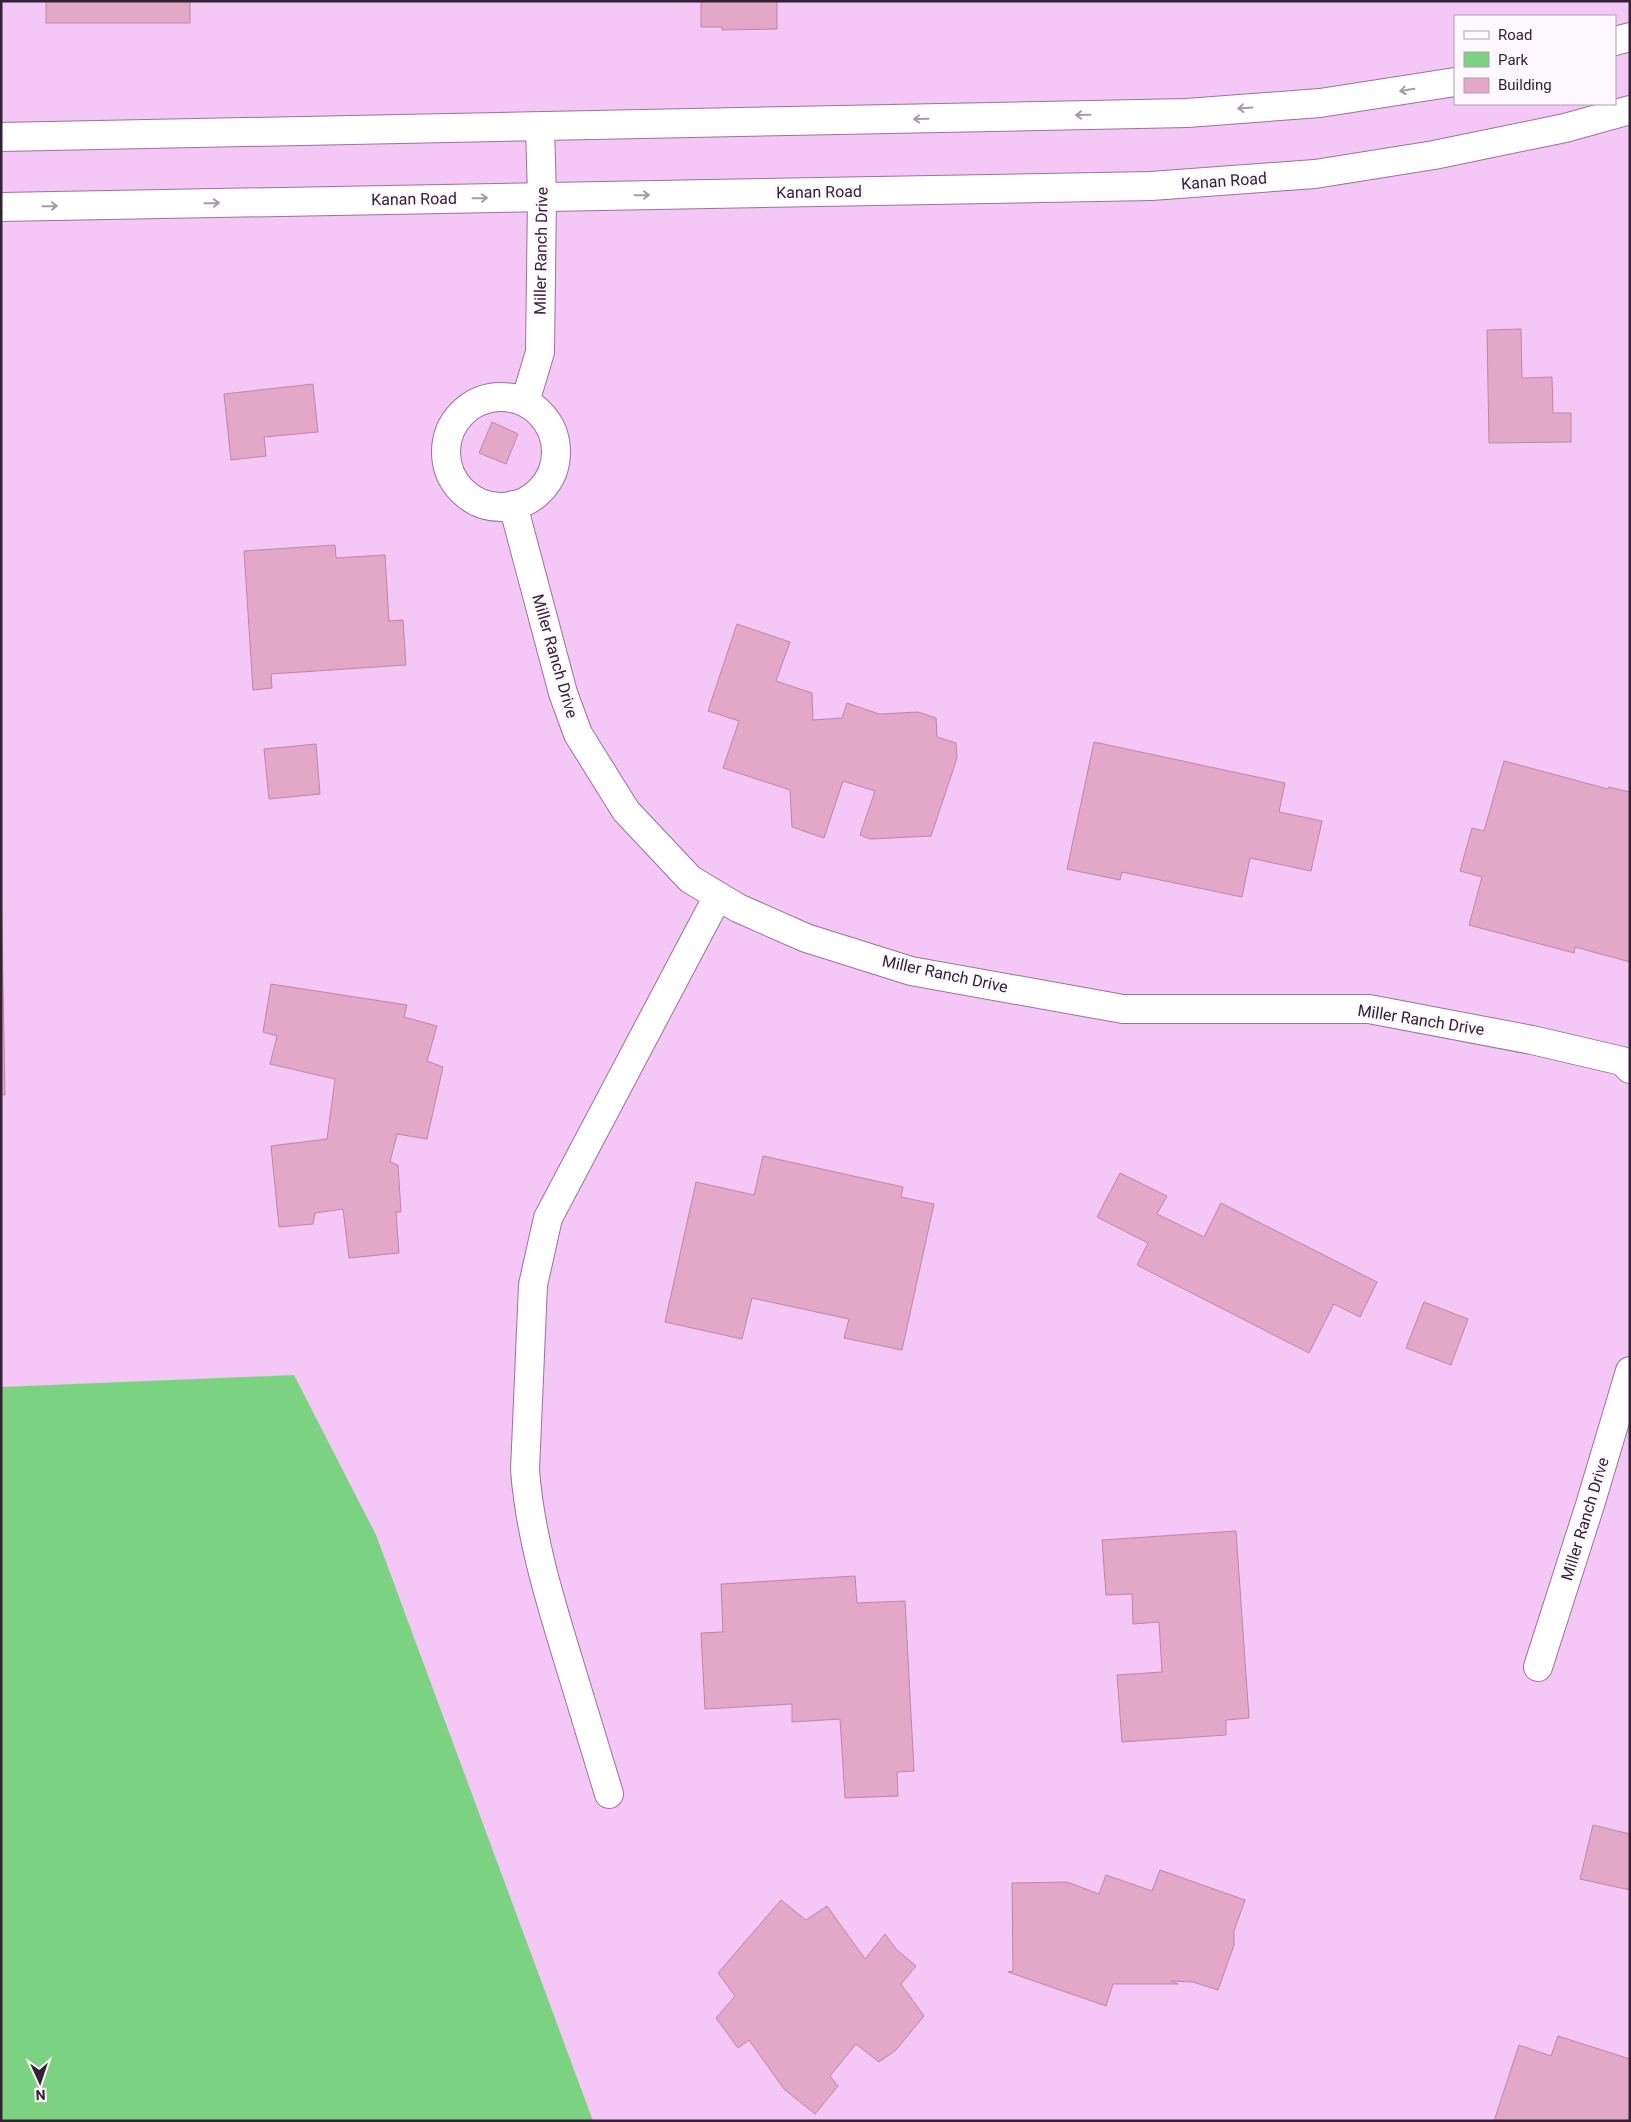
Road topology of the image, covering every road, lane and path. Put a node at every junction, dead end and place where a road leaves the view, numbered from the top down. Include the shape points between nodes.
1 (1630, 37) edge
2 (1616, 41) edge
3 (1454, 82) edge
4 (1630, 110) edge
5 (540, 127) junction
6 (1, 137) edge
7 (542, 197) junction
8 (1, 207) edge
9 (525, 402) junction
10 (513, 505) junction
11 (718, 896) junction
12 (1630, 1069) edge
13 (1630, 1371) edge
14 (1538, 1667) dead end
15 (609, 1794) dead end

1 - 2 street
3 -> 5 street via 1320,103 1187,113
7 -> 4 street, Kanan Road via 1151,186 1315,174 1434,155 1565,128
5 - 6 street
5 - 7 street, Miller Ranch Drive
8 -> 7 street, Kanan Road
7 - 9 street, Miller Ranch Drive via 540,352
9 - 10 street via 540,413 551,428 556,445 555,463 537,495
9 - 10 street via 508,397 490,398 473,404 459,416 449,432 446,450 455,484 468,497 485,505
10 - 11 street, Miller Ranch Drive via 560,684 578,734 626,810 690,878
11 - 12 street, Miller Ranch Drive via 806,938 911,971 1123,1009 1369,1009 1532,1040 1622,1061
11 - 15 street via 548,1218 533,1286 525,1470 527,1500 551,1605
13 - 14 street, Miller Ranch Drive

